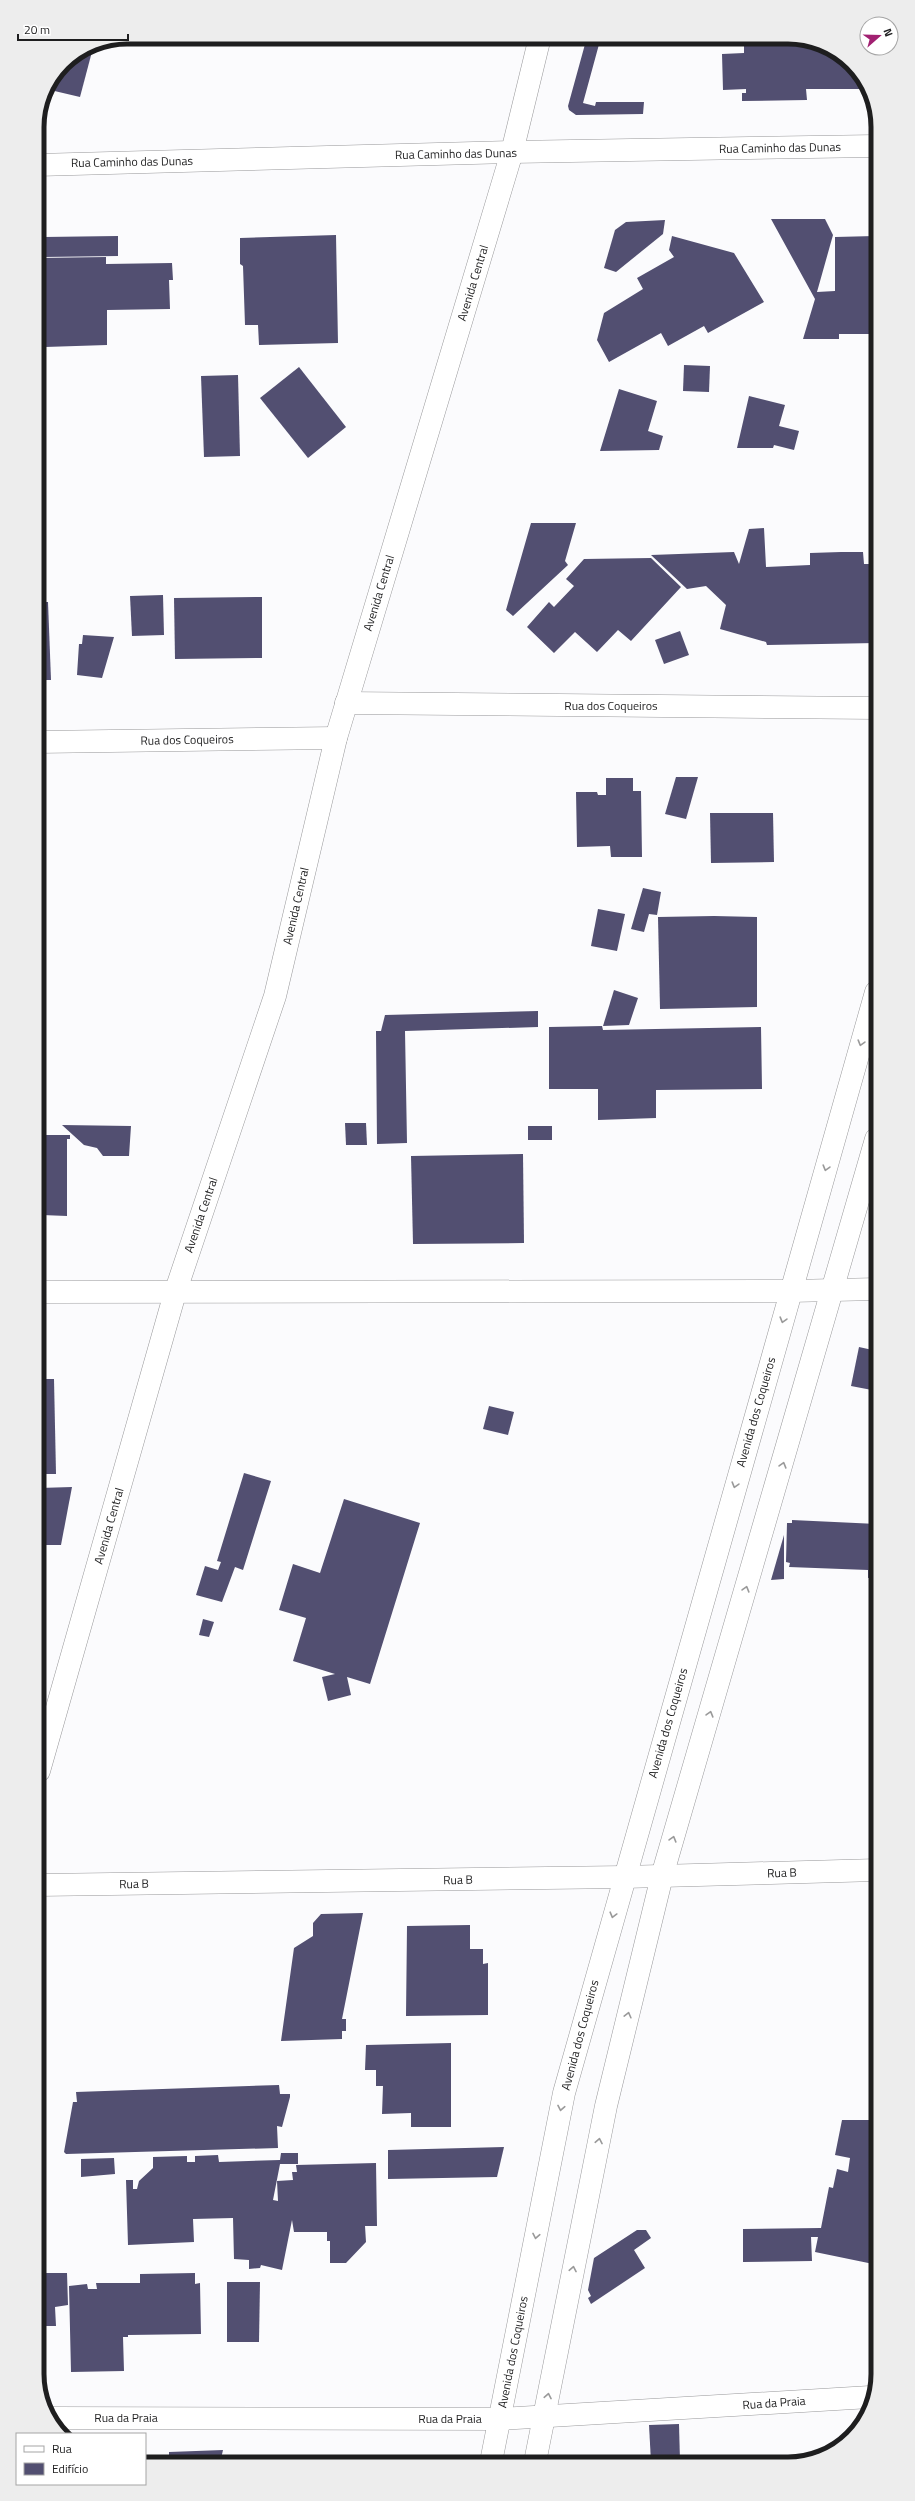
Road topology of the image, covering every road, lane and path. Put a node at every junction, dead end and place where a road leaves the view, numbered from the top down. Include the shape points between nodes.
1 (538, 44) edge
2 (871, 146) edge
3 (512, 152) junction
4 (44, 164) edge
5 (346, 703) junction
6 (871, 708) edge
7 (336, 738) junction
8 (44, 742) edge
9 (871, 1010) edge
10 (871, 1157) edge
11 (871, 1289) edge
12 (834, 1290) junction
13 (44, 1292) edge
14 (791, 1292) junction
15 (175, 1293) junction
16 (44, 1753) edge
17 (871, 1870) edge
18 (662, 1876) junction
19 (624, 1877) junction
20 (44, 1885) edge
21 (868, 2397) edge
22 (544, 2417) junction
23 (57, 2418) edge
24 (500, 2419) junction
25 (492, 2457) edge
26 (536, 2457) edge

1 - 3 street, Avenida Central
2 - 3 street, Rua Caminho das Dunas
3 - 4 street, Rua Caminho das Dunas
3 - 5 street, Avenida Central
5 - 6 street, Rua dos Coqueiros
5 - 7 street, Avenida Central
7 - 8 street, Rua dos Coqueiros
7 - 15 street, Avenida Central via 275,996
9 -> 14 street, Avenida dos Coqueiros
10 - 12 street
11 - 12 street
12 - 14 street
18 -> 12 street
13 - 15 street
14 - 15 street
14 -> 19 street, Avenida dos Coqueiros
15 - 16 street, Avenida Central
17 - 18 street, Rua B
18 - 19 street, Rua B
22 -> 18 street via 606,2106
19 - 20 street, Rua B
19 -> 24 street, Avenida dos Coqueiros via 564,2093
21 - 22 street, Rua da Praia
22 - 24 street, Rua da Praia
22 - 26 street
23 - 24 street, Rua da Praia
24 - 25 street, Avenida dos Coqueiros

